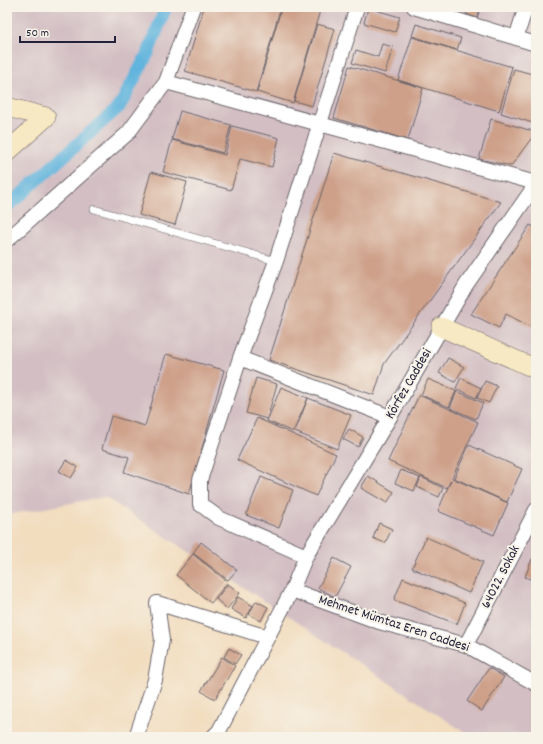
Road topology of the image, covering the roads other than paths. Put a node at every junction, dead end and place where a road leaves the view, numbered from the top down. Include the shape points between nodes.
1 (193, 7) edge
2 (357, 7) edge
3 (414, 7) edge
4 (526, 7) edge
5 (516, 38) junction
6 (536, 44) edge
7 (166, 82) junction
8 (7, 107) edge
9 (319, 125) junction
10 (7, 152) edge
11 (536, 184) edge
12 (94, 209) dead end
13 (7, 240) edge
14 (276, 261) junction
15 (441, 327) junction
16 (240, 358) junction
17 (536, 369) edge
18 (390, 417) junction
19 (536, 510) edge
20 (306, 556) junction
21 (292, 590) junction
22 (267, 637) junction
23 (466, 645) junction
24 (536, 684) edge
25 (136, 737) edge
26 (213, 737) edge

1 - 7 street
2 - 9 street
3 - 5 street
4 - 5 street
5 - 6 street
7 - 9 street
7 - 13 street via 128,133
8 - 10 street via 46,117
9 - 11 street
9 - 14 street
11 - 15 street, Körfez Caddesi via 466,285
12 - 14 lane
14 - 16 street
15 - 17 street
15 - 18 street, Körfez Caddesi
16 - 18 street
16 - 20 street via 200,480 200,504 219,518
18 - 20 street, Körfez Caddesi
19 - 23 street, 64022. Sokak
20 - 21 street, Körfez Caddesi
21 - 22 street, Körfez Caddesi
21 - 23 street, Mehmet Mümtaz Eren Caddesi via 379,622
22 - 25 street via 157,603 162,640 160,654 155,680
22 - 26 street, Körfez Caddesi
23 - 24 street, Mehmet Mümtaz Eren Caddesi

